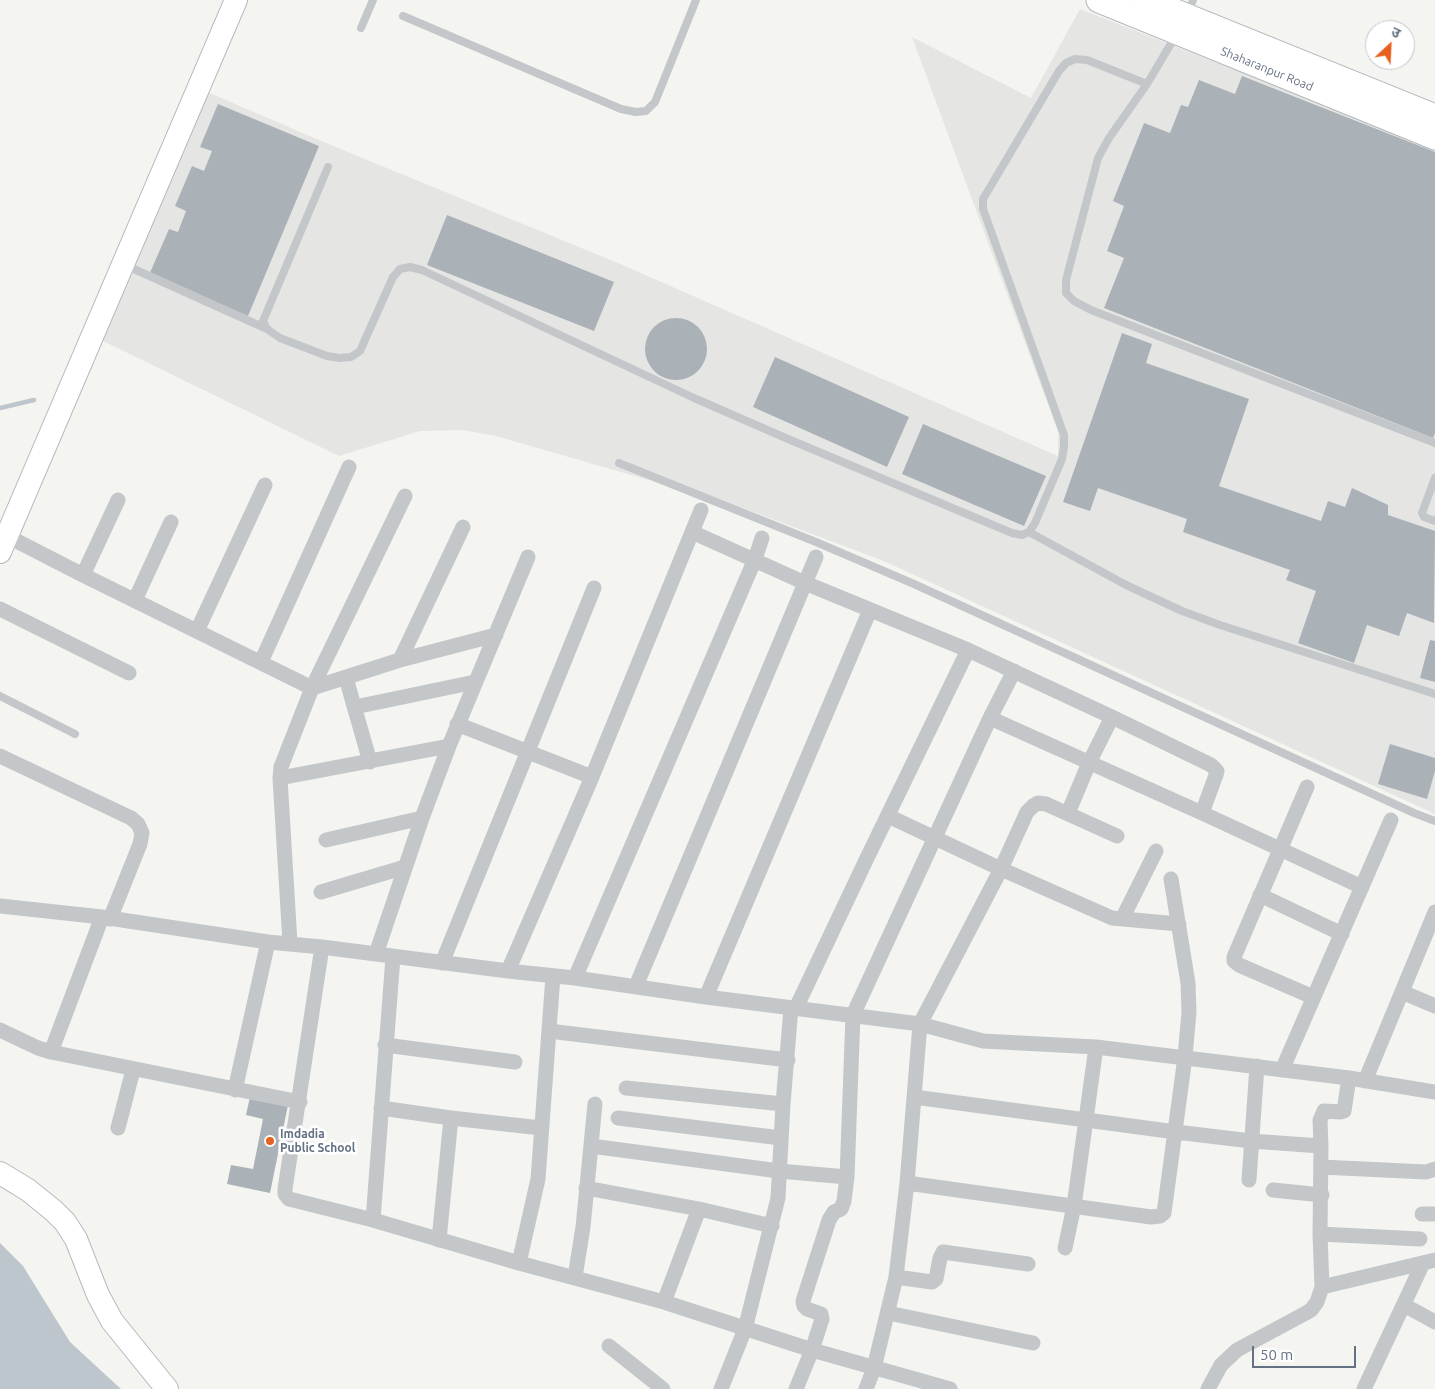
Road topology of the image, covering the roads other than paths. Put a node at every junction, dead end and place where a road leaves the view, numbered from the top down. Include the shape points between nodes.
1 (236, 0) edge
2 (373, 0) edge
3 (696, 0) edge
4 (1099, 0) edge
5 (1146, 0) edge
6 (403, 16) dead end
7 (1185, 16) edge
8 (361, 28) dead end
9 (1147, 84) junction
10 (1435, 116) edge
11 (1435, 137) edge
12 (328, 167) dead end
13 (123, 264) junction
14 (267, 329) junction
15 (1435, 443) edge
16 (619, 463) dead end
17 (349, 467) dead end
18 (1435, 478) edge
19 (265, 485) dead end
20 (405, 496) dead end
21 (118, 500) dead end
22 (701, 510) dead end
23 (1435, 521) edge
24 (171, 522) dead end
25 (463, 527) dead end
26 (692, 532) junction
27 (1029, 532) junction
28 (762, 538) dead end
29 (3, 544) edge
30 (528, 557) dead end
31 (816, 557) dead end
32 (755, 559) junction
33 (83, 576) junction
34 (805, 583) junction
35 (594, 588) dead end
36 (135, 600) junction
37 (0, 609) edge
38 (870, 610) junction
39 (197, 630) junction
40 (496, 635) junction
41 (968, 650) junction
42 (400, 660) junction
43 (261, 662) junction
44 (1014, 671) junction
45 (129, 673) dead end
46 (346, 678) junction
47 (475, 682) junction
48 (312, 688) junction
49 (1435, 694) edge
50 (0, 696) edge
51 (355, 707) junction
52 (1112, 717) junction
53 (990, 718) junction
54 (457, 724) junction
55 (75, 734) dead end
56 (449, 746) junction
57 (528, 752) junction
58 (0, 756) edge
59 (370, 762) junction
60 (1089, 763) junction
61 (592, 777) junction
62 (280, 778) junction
63 (1307, 786) dead end
64 (1068, 813) junction
65 (1202, 813) junction
66 (888, 816) junction
67 (422, 818) junction
68 (1391, 820) dead end
69 (1435, 821) edge
70 (1117, 836) dead end
71 (934, 838) junction
72 (326, 840) dead end
73 (1279, 848) junction
74 (1156, 851) dead end
75 (406, 867) junction
76 (1001, 869) junction
77 (1171, 879) dead end
78 (1362, 888) junction
79 (321, 892) dead end
80 (1260, 895) junction
81 (0, 906) edge
82 (1435, 912) edge
83 (106, 918) junction
84 (1122, 919) junction
85 (1179, 924) junction
86 (1342, 934) junction
87 (268, 942) junction
88 (290, 943) junction
89 (322, 946) junction
90 (376, 954) junction
91 (393, 956) junction
92 (442, 963) junction
93 (508, 971) junction
94 (553, 976) junction
95 (575, 978) junction
96 (636, 986) junction
97 (1402, 992) junction
98 (706, 997) junction
99 (1313, 997) junction
100 (1435, 1006) edge
101 (793, 1008) junction
102 (854, 1015) junction
103 (920, 1024) junction
104 (0, 1030) edge
105 (548, 1031) junction
106 (385, 1045) junction
107 (1096, 1048) junction
108 (51, 1052) junction
109 (1185, 1057) junction
110 (788, 1060) junction
111 (514, 1062) dead end
112 (1257, 1066) junction
113 (133, 1070) junction
114 (1282, 1070) junction
115 (1349, 1078) junction
116 (1365, 1082) junction
117 (626, 1088) dead end
118 (1434, 1089) edge
119 (235, 1090) junction
120 (914, 1097) junction
121 (300, 1102) junction
122 (595, 1104) dead end
123 (783, 1104) junction
124 (380, 1108) junction
125 (451, 1118) junction
126 (618, 1118) dead end
127 (1086, 1121) junction
128 (118, 1128) dead end
129 (541, 1128) junction
130 (1176, 1132) junction
131 (781, 1138) junction
132 (1251, 1141) junction
133 (591, 1146) junction
134 (1321, 1146) junction
135 (1321, 1167) junction
136 (1435, 1169) edge
137 (779, 1171) junction
138 (0, 1173) edge
139 (847, 1177) junction
140 (1249, 1180) dead end
141 (907, 1183) junction
142 (586, 1188) junction
143 (1273, 1190) dead end
144 (1322, 1195) junction
145 (1074, 1206) junction
146 (699, 1209) junction
147 (372, 1220) junction
148 (772, 1226) junction
149 (1320, 1234) junction
150 (1420, 1239) dead end
151 (439, 1240) junction
152 (1065, 1248) dead end
153 (1429, 1262) edge
154 (519, 1263) junction
155 (1028, 1264) dead end
156 (575, 1277) junction
157 (896, 1277) junction
158 (1322, 1287) junction
159 (664, 1302) junction
160 (1404, 1305) junction
161 (888, 1313) junction
162 (1435, 1322) edge
163 (745, 1328) junction
164 (1033, 1343) dead end
165 (609, 1346) dead end
166 (812, 1350) junction
167 (874, 1368) junction
168 (942, 1388) edge
169 (168, 1389) edge
170 (663, 1389) edge
171 (721, 1389) edge
172 (796, 1389) edge
173 (866, 1389) edge
174 (1208, 1389) edge
175 (1364, 1389) edge

1 - 13 street
2 - 8 lane
3 - 6 lane via 655,102 646,111 636,112 621,109
4 - 7 main road, Shaharanpur Road
5 - 7 main road, Shaharanpur Road
7 - 9 lane
7 - 10 main road, Shaharanpur Road
7 - 11 main road, Shaharanpur Road
9 - 15 lane via 1108,138 1098,158 1066,280 1066,293 1091,310
9 - 27 lane via 1087,60 1075,59 1066,63 1058,70 983,199 983,209 1064,435 1062,459
12 - 14 lane via 267,311 264,320
13 - 14 lane
13 - 29 street
14 - 27 lane via 280,338 327,356 351,357 360,351 393,277 400,269 422,270 788,439 1012,533 1022,535
16 - 69 lane via 914,584
17 - 43 street
18 - 23 lane via 1422,513
19 - 39 street
20 - 48 street
21 - 33 street
22 - 26 street
24 - 36 street
25 - 42 street
26 - 32 street
26 - 61 street
27 - 49 lane via 1126,585 1182,611
28 - 32 street
29 - 33 street
30 - 40 street
31 - 34 street
32 - 34 street
32 - 95 street
33 - 36 street
34 - 38 street
34 - 96 street
35 - 57 street
36 - 39 street
37 - 45 street
38 - 41 street
38 - 98 street
39 - 43 street
40 - 42 street
40 - 47 street
41 - 44 street
41 - 66 street
42 - 46 street
43 - 48 street
44 - 52 street
44 - 53 street
46 - 48 street
46 - 51 street
47 - 51 street
47 - 54 street
48 - 62 street via 284,758
50 - 55 lane
51 - 59 street
52 - 60 street
52 - 65 street via 1215,768 1216,775
53 - 60 street
53 - 71 street
54 - 56 street
54 - 57 street
56 - 59 street
56 - 67 street
57 - 61 street
57 - 92 street
58 - 83 street via 138,824 142,833 140,844
59 - 62 street
60 - 64 street
60 - 65 street
61 - 93 street
62 - 88 street
63 - 73 street
64 - 70 street
64 - 76 street via 1046,804 1033,806 1027,812
65 - 73 street
66 - 71 street
66 - 101 street
67 - 72 street
67 - 75 street
68 - 78 street
71 - 76 street
71 - 102 street
73 - 78 street
73 - 80 street
74 - 84 street
75 - 79 street
75 - 90 street
76 - 84 street via 1112,918
76 - 103 street
77 - 85 street
78 - 86 street
80 - 86 street
80 - 99 street via 1234,961
81 - 83 street
82 - 97 street
83 - 87 street
83 - 108 street
84 - 85 street
85 - 109 street via 1188,997
86 - 99 street
87 - 88 street
87 - 119 street
88 - 89 street
89 - 90 street
89 - 121 street
90 - 91 street
91 - 92 street
91 - 106 street
92 - 93 street
93 - 94 street
94 - 95 street
94 - 105 street
95 - 96 street
96 - 98 street
97 - 100 street
97 - 116 street
98 - 101 street
99 - 114 street
101 - 102 street
101 - 110 street
102 - 103 street
102 - 139 street
103 - 107 street via 983,1041
103 - 120 street
104 - 108 street
105 - 110 street
105 - 129 street
106 - 111 street
106 - 124 street
107 - 109 street
107 - 127 street
108 - 113 street
109 - 112 street
109 - 130 street
110 - 123 street
112 - 114 street
112 - 132 street
113 - 119 street
113 - 128 street
114 - 115 street
115 - 116 street
115 - 134 street via 1344,1111 1324,1111 1321,1114
116 - 118 street
117 - 123 street
119 - 121 street
120 - 127 street
120 - 141 street
121 - 147 street via 285,1194 289,1199
122 - 133 street
123 - 131 street
124 - 125 street
124 - 147 street
125 - 129 street
125 - 151 street
126 - 131 street
127 - 130 street
127 - 145 street
129 - 154 street via 535,1195
130 - 132 street
130 - 145 street via 1164,1213 1160,1216
131 - 137 street
132 - 134 street
132 - 140 street
133 - 137 street
133 - 142 street
134 - 135 street
135 - 136 street via 1426,1172
135 - 144 street
137 - 139 street
137 - 148 street
138 - 169 street via 28,1190 65,1222 76,1239 112,1321
139 - 166 street via 843,1205 829,1220 803,1301 807,1309 821,1314 822,1319
141 - 145 street
141 - 157 street
142 - 146 street
142 - 156 street
143 - 144 street
144 - 149 street
145 - 152 street
146 - 148 street
146 - 159 street
147 - 151 street
148 - 163 street
149 - 150 street
149 - 158 street
151 - 154 street
153 - 158 street
153 - 160 street
154 - 156 street
155 - 157 street via 943,1252 936,1279 932,1282
156 - 159 street
157 - 161 street
158 - 174 street via 1312,1310 1237,1350 1222,1365
159 - 163 street
160 - 162 street
160 - 175 street
161 - 164 street
161 - 167 street
163 - 166 street
163 - 171 street
165 - 170 street
166 - 167 street
166 - 172 street
167 - 168 street
167 - 173 street

